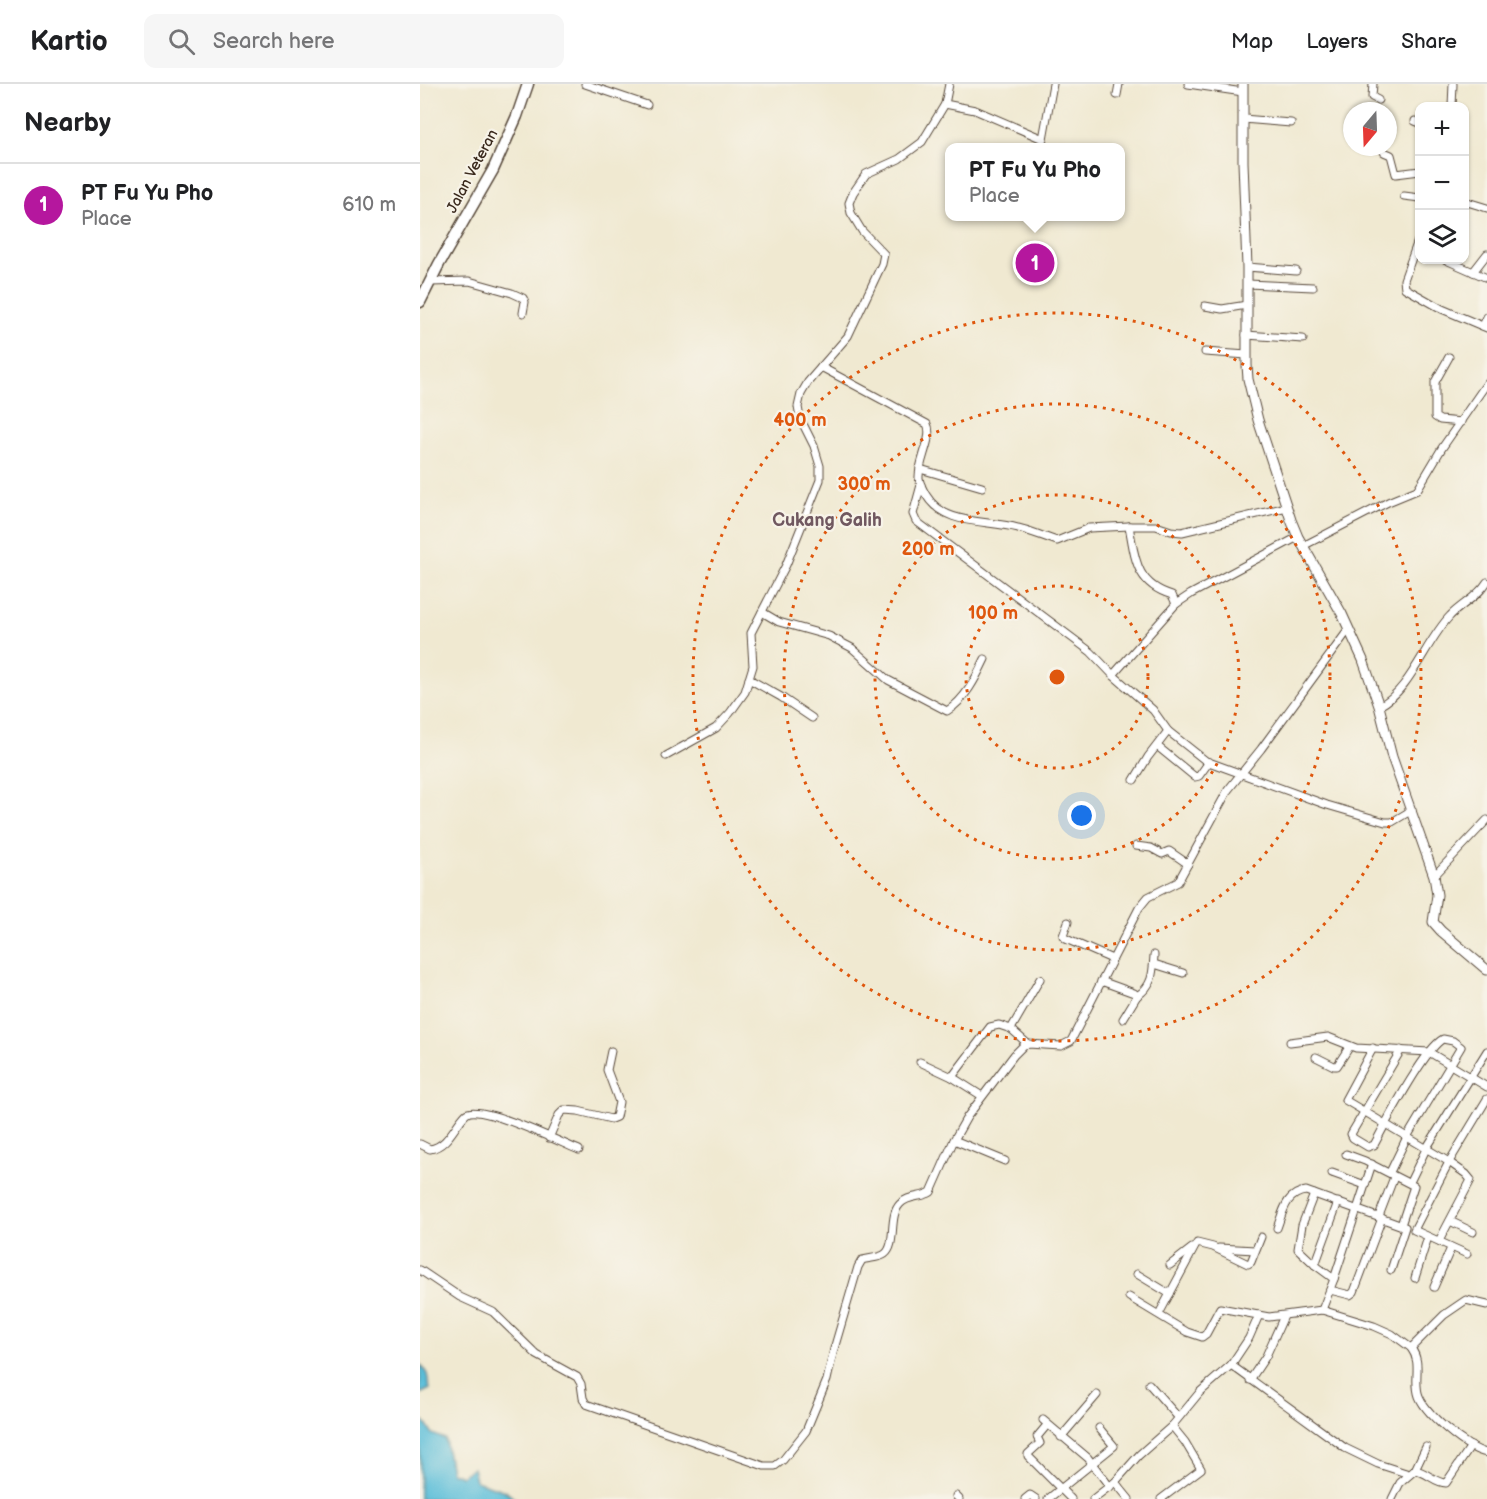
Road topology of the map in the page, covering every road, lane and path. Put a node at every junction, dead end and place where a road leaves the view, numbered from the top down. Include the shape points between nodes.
1 (528, 84) edge
2 (585, 84) edge
3 (949, 84) edge
4 (1053, 84) edge
5 (1119, 84) edge
6 (1188, 84) edge
7 (1373, 84) edge
8 (1453, 84) edge
9 (1243, 88) edge
10 (1117, 95) dead end
11 (1378, 100) dead end
12 (1452, 102) edge
13 (945, 104) junction
14 (647, 105) dead end
15 (1243, 119) junction
16 (1291, 123) dead end
17 (1391, 156) edge
18 (1415, 172) edge
19 (1404, 196) dead end
20 (1415, 197) edge
21 (1469, 203) edge
22 (1487, 208) edge
23 (1415, 254) edge
24 (1487, 254) edge
25 (1455, 264) edge
26 (1247, 267) junction
27 (1296, 271) dead end
28 (1473, 272) junction
29 (1487, 278) edge
30 (430, 282) junction
31 (1248, 284) junction
32 (1313, 287) dead end
33 (420, 302) edge
34 (1247, 305) junction
35 (1205, 306) dead end
36 (523, 313) dead end
37 (1487, 317) edge
38 (1485, 327) edge
39 (1246, 335) junction
40 (1303, 339) dead end
41 (1205, 352) dead end
42 (1247, 355) junction
43 (1449, 357) dead end
44 (821, 367) junction
45 (1487, 383) edge
46 (1461, 422) junction
47 (920, 469) junction
48 (921, 484) junction
49 (982, 487) dead end
50 (1287, 507) junction
51 (1129, 526) junction
52 (1301, 541) junction
53 (1487, 582) edge
54 (1176, 604) junction
55 (762, 612) junction
56 (1349, 629) junction
57 (985, 659) dead end
58 (1113, 675) junction
59 (749, 680) junction
60 (1379, 706) junction
61 (812, 718) dead end
62 (1168, 730) junction
63 (1156, 746) junction
64 (666, 756) dead end
65 (1209, 762) junction
66 (1240, 772) junction
67 (1134, 780) dead end
68 (1412, 810) junction
69 (1487, 820) edge
70 (1136, 846) dead end
71 (1188, 864) junction
72 (1434, 876) junction
73 (1068, 922) dead end
74 (1155, 955) dead end
75 (1112, 959) junction
76 (1154, 964) junction
77 (1487, 970) edge
78 (1184, 973) dead end
79 (1040, 979) dead end
80 (1101, 981) junction
81 (1137, 996) junction
82 (1123, 1019) dead end
83 (1011, 1029) junction
84 (1290, 1042) dead end
85 (1028, 1044) junction
86 (1350, 1046) junction
87 (1373, 1048) junction
88 (1401, 1050) junction
89 (611, 1051) dead end
90 (1487, 1051) edge
91 (1429, 1052) junction
92 (1316, 1057) dead end
93 (920, 1062) dead end
94 (1451, 1066) junction
95 (952, 1077) junction
96 (1471, 1077) junction
97 (1487, 1087) edge
98 (982, 1096) junction
99 (1487, 1099) edge
100 (1364, 1112) junction
101 (1385, 1124) junction
102 (549, 1137) junction
103 (1407, 1137) junction
104 (954, 1140) junction
105 (420, 1144) edge
106 (1426, 1149) junction
107 (579, 1150) dead end
108 (1346, 1154) dead end
109 (1005, 1161) dead end
110 (1449, 1162) junction
111 (1372, 1164) junction
112 (1332, 1173) dead end
113 (1393, 1173) junction
114 (1412, 1180) dead end
115 (1365, 1185) junction
116 (1314, 1194) junction
117 (1338, 1202) junction
118 (1357, 1208) junction
119 (1380, 1217) junction
120 (1450, 1221) junction
121 (1401, 1225) junction
122 (1277, 1228) dead end
123 (1473, 1232) dead end
124 (1261, 1237) dead end
125 (1428, 1237) junction
126 (1438, 1241) junction
127 (1194, 1247) junction
128 (1214, 1247) junction
129 (1451, 1248) junction
130 (1255, 1250) junction
131 (1467, 1254) dead end
132 (1315, 1265) junction
133 (420, 1270) edge
134 (1391, 1270) dead end
135 (1181, 1271) junction
136 (1137, 1274) dead end
137 (1415, 1278) dead end
138 (1334, 1279) junction
139 (1434, 1287) dead end
140 (1330, 1290) junction
141 (1170, 1294) junction
142 (1129, 1297) dead end
143 (1487, 1305) edge
144 (1322, 1310) junction
145 (1159, 1314) junction
146 (1259, 1315) junction
147 (1284, 1316) junction
148 (1411, 1348) junction
149 (1231, 1365) junction
150 (1250, 1380) junction
151 (1149, 1384) dead end
152 (1097, 1395) dead end
153 (1178, 1418) junction
154 (1172, 1426) junction
155 (1099, 1428) dead end
156 (1061, 1437) junction
157 (1471, 1446) junction
158 (1426, 1447) dead end
159 (1487, 1453) edge
160 (1092, 1462) junction
161 (1412, 1472) junction
162 (1112, 1484) junction
163 (1060, 1487) junction
164 (1025, 1499) edge
165 (1035, 1499) edge
166 (1048, 1499) edge
167 (1071, 1499) edge
168 (1093, 1499) edge
169 (1129, 1499) edge
170 (1161, 1499) edge
171 (1392, 1499) edge

1 - 30 main road, Jalan Veteran via 493,170
2 - 14 street
3 - 13 street
4 - 13 street via 1043,139 975,110
5 - 10 street
6 - 9 street
7 - 11 street via 1372,97
8 - 12 street
9 - 15 street
13 - 44 street via 917,147 866,174 853,193 851,213 884,254 848,336
15 - 16 street
15 - 26 street
17 - 18 street via 1396,174
19 - 20 street
21 - 22 street
23 - 38 street via 1404,280 1405,288
24 - 28 street
25 - 28 street
26 - 27 street
26 - 31 street
28 - 29 street
30 - 33 main road, Jalan Veteran
30 - 36 street via 469,281 512,292 525,302
31 - 32 street
31 - 34 street
34 - 35 street via 1222,309
34 - 39 street
37 - 38 street
39 - 40 street
39 - 42 street
41 - 42 street
42 - 50 street via 1248,379 1258,420
43 - 46 street via 1435,382 1434,413 1437,419
44 - 47 street via 927,424 929,432
44 - 55 street via 801,394 798,407 814,446 820,480 786,565
45 - 46 street
46 - 52 street via 1417,490
47 - 48 street
47 - 49 street
48 - 51 street via 931,503 942,512 975,523 1017,527 1057,541 1089,528
48 - 58 street via 913,514 916,521 1091,652
50 - 51 street via 1182,532
50 - 52 street
51 - 54 street via 1138,570 1162,592 1172,595
52 - 54 street
52 - 56 street
53 - 60 street via 1448,618 1401,686
54 - 58 street
55 - 57 street via 779,622 830,636 852,648 888,680 947,711 957,705
55 - 59 street via 751,636 753,666
56 - 60 street
56 - 66 street
58 - 62 street via 1153,710
59 - 61 street
59 - 64 street via 724,721
60 - 68 street via 1392,758
62 - 63 street
62 - 65 street
63 - 65 street via 1195,777
63 - 67 street
65 - 66 street
66 - 68 street via 1385,822
66 - 71 street
68 - 72 street
69 - 72 street
70 - 71 street via 1162,854 1169,851
71 - 75 street via 1175,885 1144,901
72 - 77 street via 1435,926
73 - 75 street via 1066,939
74 - 76 street
75 - 80 street
76 - 78 street
76 - 81 street via 1148,988
79 - 83 street
80 - 81 street
80 - 85 street via 1071,1041 1061,1046
81 - 82 street
83 - 85 street
83 - 95 street via 990,1027
84 - 86 street via 1329,1037
85 - 98 street via 1014,1055
86 - 87 street
86 - 92 street via 1336,1066
87 - 88 street
87 - 100 street via 1345,1100
88 - 91 street
88 - 100 street
89 - 102 street via 607,1070 619,1102 616,1117 564,1110
90 - 96 street
91 - 94 street
91 - 94 street via 1443,1039 1459,1044 1461,1050
91 - 101 street
93 - 95 street
94 - 96 street
94 - 103 street
95 - 98 street
96 - 97 street
96 - 106 street
98 - 104 street
99 - 110 street
100 - 101 street
100 - 101 street via 1351,1134 1368,1147 1374,1145
101 - 103 street
102 - 105 street via 507,1120 473,1112 465,1115 438,1147 430,1149
102 - 107 street
103 - 106 street
103 - 113 street
104 - 109 street
104 - 133 street via 931,1192 903,1202 895,1210 886,1253 860,1263 814,1413 799,1441 775,1466 726,1454 586,1404 577,1377 537,1355 493,1312 460,1297
106 - 110 street
106 - 114 street
108 - 111 street
110 - 120 street via 1471,1180
110 - 125 street via 1414,1230
111 - 113 street
111 - 115 street
112 - 115 street
113 - 119 street
113 - 121 street via 1414,1186
115 - 118 street
116 - 117 street
116 - 122 street via 1299,1192 1289,1198
116 - 132 street via 1298,1249
117 - 118 street
117 - 132 street
118 - 119 street
118 - 138 street
119 - 121 street
119 - 140 street via 1354,1292 1350,1295
120 - 123 street
120 - 126 street
121 - 134 street via 1405,1227
124 - 130 street
125 - 126 street
125 - 137 street
126 - 129 street
127 - 128 street via 1199,1243
127 - 135 street
127 - 135 street via 1167,1264
128 - 130 street
128 - 130 street via 1248,1264
129 - 131 street
129 - 139 street
132 - 138 street
135 - 141 street
136 - 141 street
138 - 140 street
140 - 144 street
141 - 145 street
142 - 145 street
143 - 148 street via 1466,1300 1444,1315
144 - 147 street
144 - 148 street via 1374,1326
145 - 146 street via 1202,1337 1220,1308
146 - 147 street
146 - 149 street
147 - 150 street
148 - 157 street via 1419,1363 1420,1400
149 - 150 street
149 - 153 street
150 - 161 street via 1346,1448 1378,1464
151 - 153 street
152 - 156 street
153 - 154 street
154 - 162 street
154 - 170 street via 1201,1469
155 - 160 street via 1114,1446
156 - 160 street
156 - 163 street via 1045,1422 1037,1437 1040,1443 1028,1455
157 - 159 street
157 - 161 street via 1446,1483 1422,1472
158 - 161 street
160 - 162 street
160 - 163 street
161 - 171 street via 1397,1487
162 - 168 street
162 - 169 street
163 - 166 street
163 - 167 street
164 - 165 street via 1030,1495

